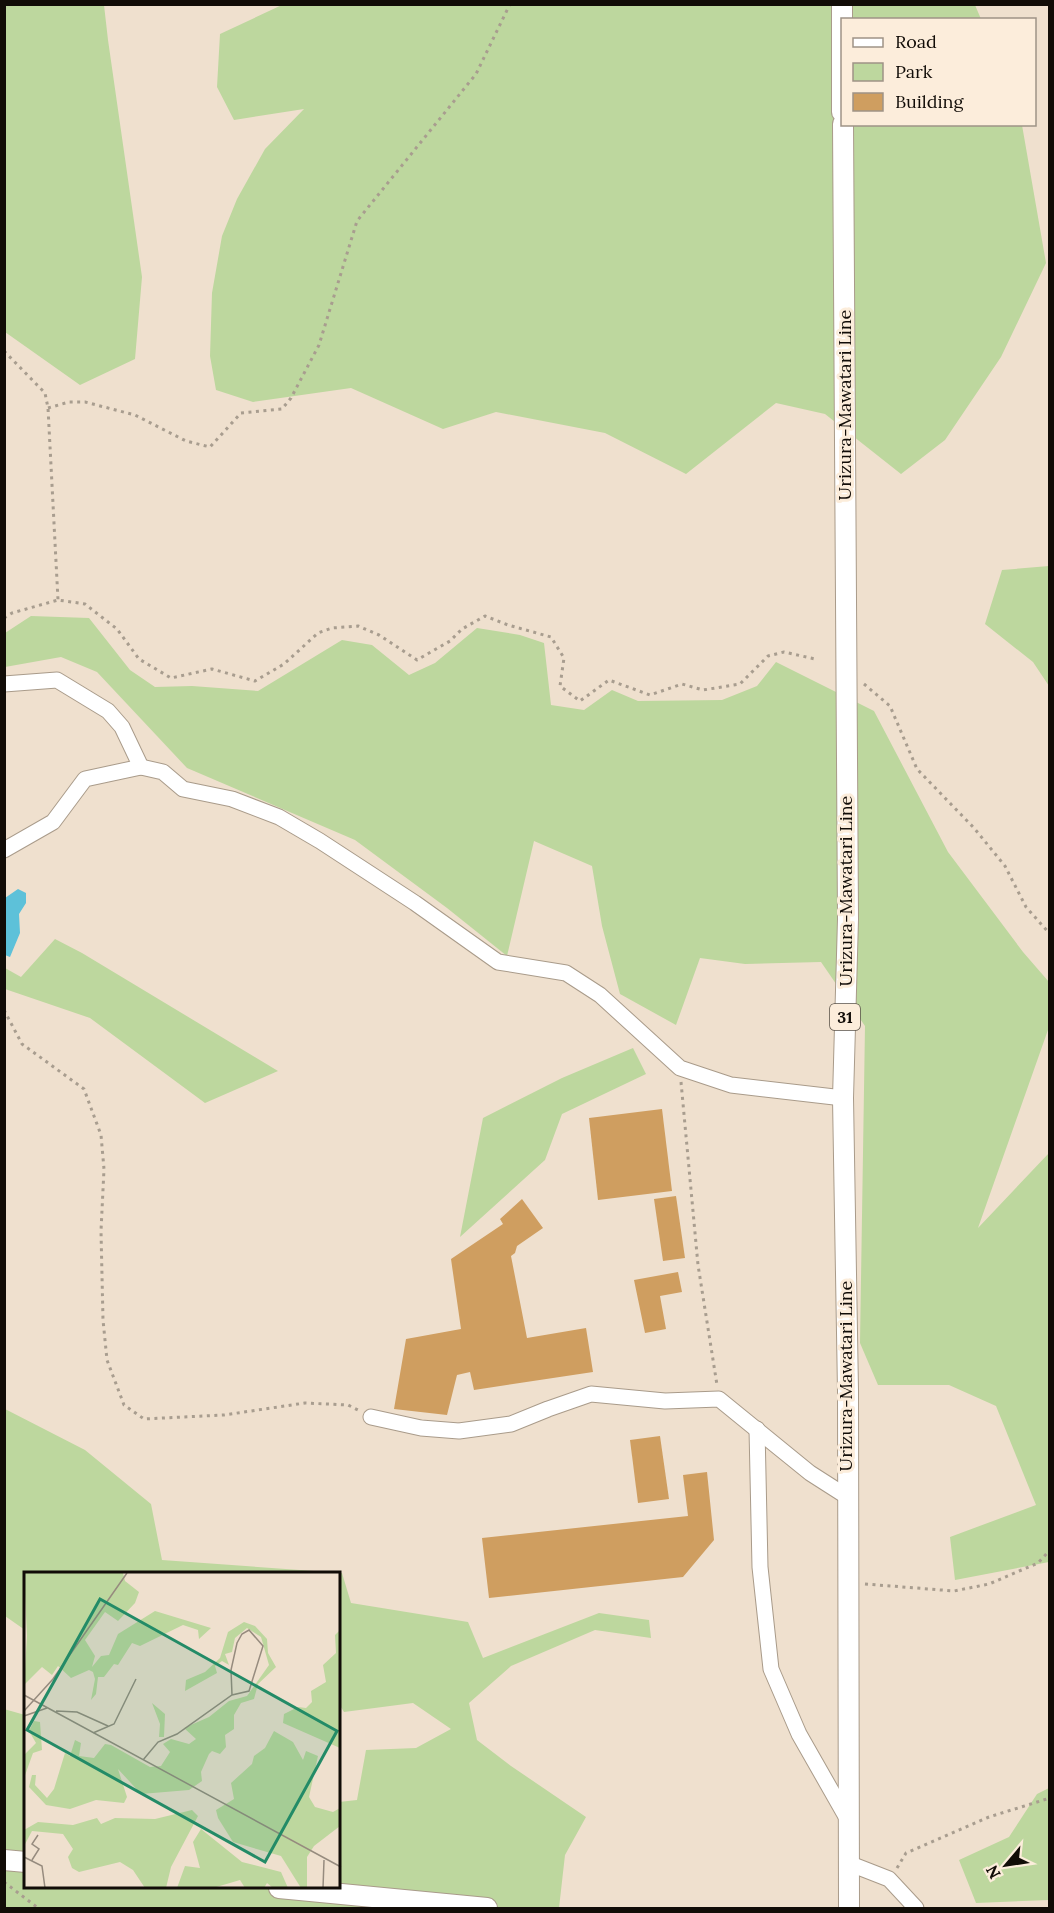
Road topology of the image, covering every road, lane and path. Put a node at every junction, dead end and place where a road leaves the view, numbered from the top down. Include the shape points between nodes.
1 (510, 4) edge
2 (843, 126) edge
3 (4, 351) edge
4 (48, 408) junction
5 (58, 600) junction
6 (4, 618) edge
7 (815, 659) dead end
8 (4, 684) edge
9 (864, 684) dead end
10 (141, 767) junction
11 (4, 850) edge
12 (1050, 934) edge
13 (4, 1010) edge
14 (680, 1068) junction
15 (843, 1098) junction
16 (719, 1399) junction
17 (371, 1417) joint
18 (757, 1429) junction
19 (846, 1496) junction
20 (1050, 1550) edge
21 (848, 1582) junction
22 (1050, 1798) edge
23 (848, 1820) junction
24 (4, 1860) edge
25 (24, 1862) edge
26 (848, 1863) junction
27 (890, 1880) junction
28 (4, 1882) edge
29 (299, 1889) edge
30 (38, 1908) edge
31 (487, 1908) edge
32 (849, 1908) edge
33 (916, 1908) edge

1 - 4 path via 476,74 357,221 319,345 282,409 241,413 210,447 186,441 135,415 85,402
2 - 15 main road, Urizura-Mawatari Line / 31 via 848,919
3 - 4 path via 45,393
4 - 5 path
5 - 6 path
5 - 7 path via 85,604 117,628 139,659 171,678 212,669 255,681 284,664 318,633 358,626 417,660 485,615 551,637 564,658 560,686 580,701 609,681 650,695 682,684 703,690 741,684 768,656 784,652
8 - 10 street via 57,680 108,711 122,727
9 - 12 path via 890,706 916,769 1005,866 1026,907
10 - 11 street via 85,779 53,822
10 - 14 street via 163,772 183,789 232,799 279,817 415,903 498,962 567,973 600,995
13 - 17 path via 22,1044 84,1089 101,1135 103,1320 107,1360 124,1405 144,1419 224,1415 305,1402 348,1406
14 - 15 street via 731,1085
14 - 16 path via 698,1265
15 - 19 main road, Urizura-Mawatari Line / 31
16 - 17 street via 665,1401 591,1394 511,1424 459,1431 421,1428
16 - 18 street
18 - 19 street via 810,1473
18 - 23 street via 760,1567 771,1669 799,1734
19 - 21 main road, Urizura-Mawatari Line / 31
20 - 21 path via 1038,1563 989,1584 954,1592
21 - 23 main road, Urizura-Mawatari Line / 31
22 - 27 path via 989,1817 906,1853
23 - 26 main road, Urizura-Mawatari Line / 31
24 - 25 main road
26 - 27 street
26 - 32 main road, Urizura-Mawatari Line / 31
27 - 33 street
28 - 30 path
29 - 31 main road

